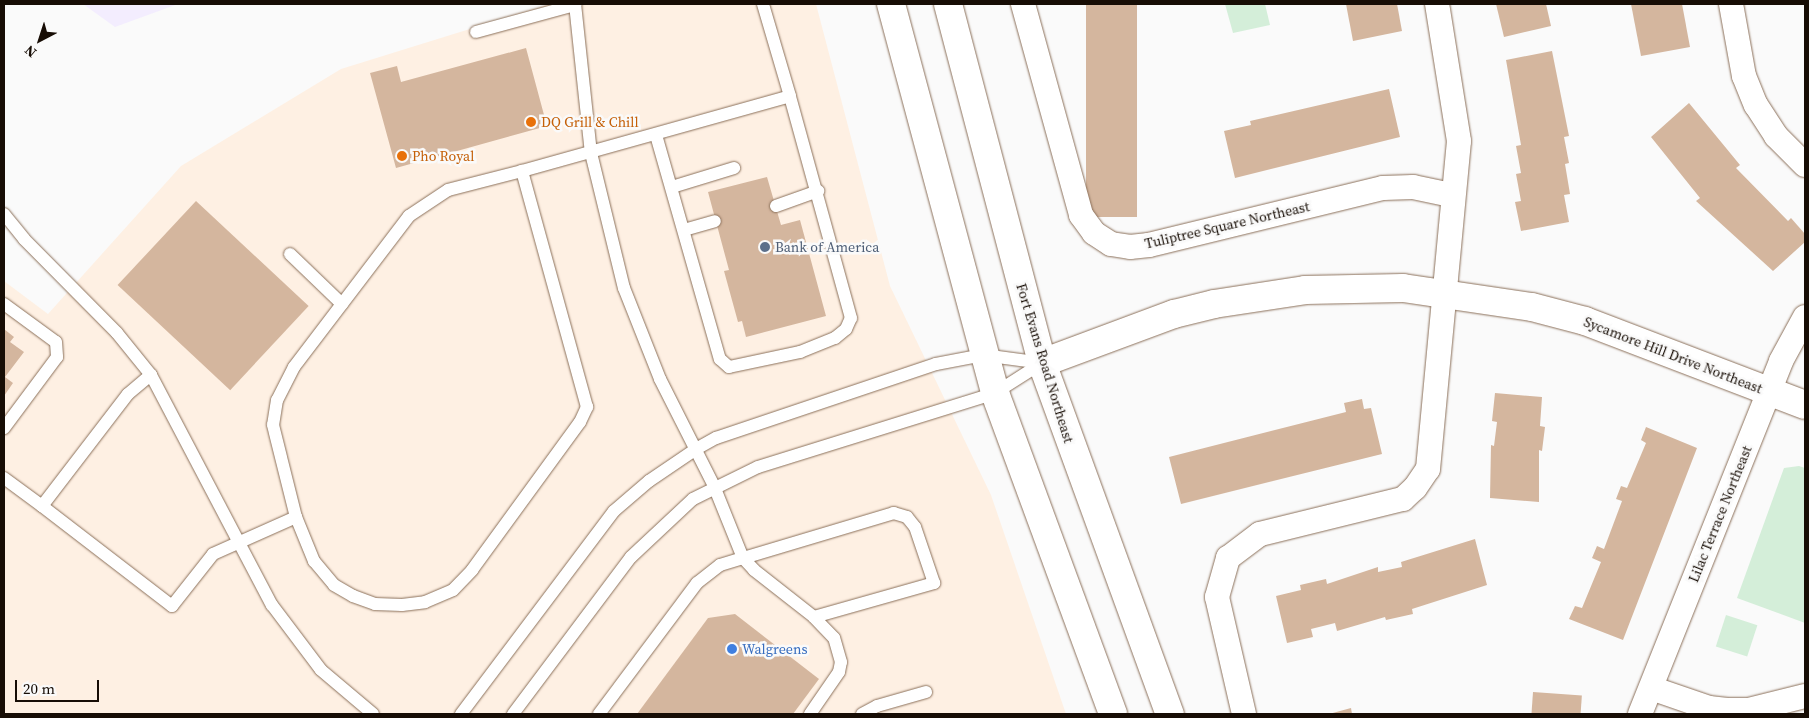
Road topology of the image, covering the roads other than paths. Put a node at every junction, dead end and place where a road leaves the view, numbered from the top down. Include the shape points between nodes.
1 (763, 4) edge
2 (891, 4) edge
3 (948, 4) edge
4 (1023, 4) edge
5 (1437, 4) edge
6 (1731, 4) edge
7 (575, 5) edge
8 (476, 32) dead end
9 (790, 96) junction
10 (656, 135) junction
11 (591, 153) junction
12 (1805, 165) edge
13 (734, 168) dead end
14 (522, 171) junction
15 (672, 187) junction
16 (818, 191) junction
17 (1452, 195) junction
18 (776, 206) dead end
19 (4, 214) edge
20 (715, 222) dead end
21 (684, 230) junction
22 (4, 231) edge
23 (24, 239) junction
24 (290, 254) dead end
25 (1442, 291) junction
26 (4, 304) edge
27 (342, 304) junction
28 (1805, 318) edge
29 (983, 355) junction
30 (1042, 363) junction
31 (151, 375) junction
32 (1769, 391) junction
33 (994, 394) junction
34 (1805, 405) edge
35 (4, 428) edge
36 (696, 449) junction
37 (4, 478) edge
38 (714, 486) junction
39 (42, 506) junction
40 (296, 517) junction
41 (237, 542) junction
42 (743, 558) junction
43 (814, 617) junction
44 (1651, 688) junction
45 (926, 692) dead end
46 (1805, 696) edge
47 (373, 714) edge
48 (461, 714) edge
49 (513, 714) edge
50 (599, 714) edge
51 (810, 714) edge
52 (862, 714) edge
53 (1113, 714) edge
54 (1170, 714) edge
55 (1244, 714) edge
56 (1640, 714) edge

1 - 9 lane
2 - 29 main road
3 - 30 main road, Fort Evans Road Northeast
4 - 17 street, Tuliptree Square Northeast via 1081,215 1094,233 1111,244 1130,248 1149,245 1383,188 1413,187
5 - 17 street via 1459,141
6 - 12 street via 1744,76 1756,105 1776,136
7 - 8 lane
7 - 11 lane
9 - 10 lane
9 - 16 lane
10 - 11 lane
10 - 15 lane
11 - 14 lane
11 - 36 lane via 624,288 660,380
13 - 15 lane
14 - 27 lane via 448,190 426,202 409,216
14 - 40 lane via 587,407 580,422 472,570 453,590 425,602 375,604 334,585 314,562
15 - 21 lane
16 - 18 lane
16 - 21 lane via 851,318 846,329 835,338 800,352 729,367 720,358
17 - 25 street
19 - 23 lane
20 - 21 lane
22 - 23 lane
23 - 31 lane via 117,333
24 - 27 lane
25 - 30 main road, Sycamore Hill Drive Northeast via 1354,287 1255,296 1174,314
25 - 32 main road, Sycamore Hill Drive Northeast via 1532,307 1584,321
25 - 55 street via 1432,447 1428,469 1415,488 1403,499 1373,508 1260,534 1228,558 1217,597
26 - 35 lane via 56,342 57,357
27 - 40 lane via 294,367 276,400 273,425
28 - 32 street, Lilac Terrace Northeast via 1781,361
29 - 30 lane
29 - 33 main road
29 - 36 lane via 936,364 716,438
30 - 33 lane
30 - 54 main road, Fort Evans Road Northeast
31 - 39 lane via 128,394
31 - 41 lane
32 - 34 main road, Sycamore Hill Drive Northeast
32 - 44 street, Lilac Terrace Northeast
33 - 38 lane via 758,467
33 - 53 main road
36 - 38 lane
36 - 48 lane via 650,480 614,512
37 - 39 lane
38 - 42 lane
38 - 49 lane via 693,499 631,557
39 - 41 lane via 172,606 213,554
40 - 41 lane
41 - 47 lane via 272,605 303,649 351,698
42 - 43 lane
42 - 43 lane via 894,513 907,517 915,527 934,582
42 - 50 lane via 720,566 697,583
43 - 51 lane via 834,638 841,662 839,672
44 - 46 street via 1709,708 1727,710 1749,710
44 - 56 street, Lilac Terrace Northeast
45 - 52 lane via 877,706

